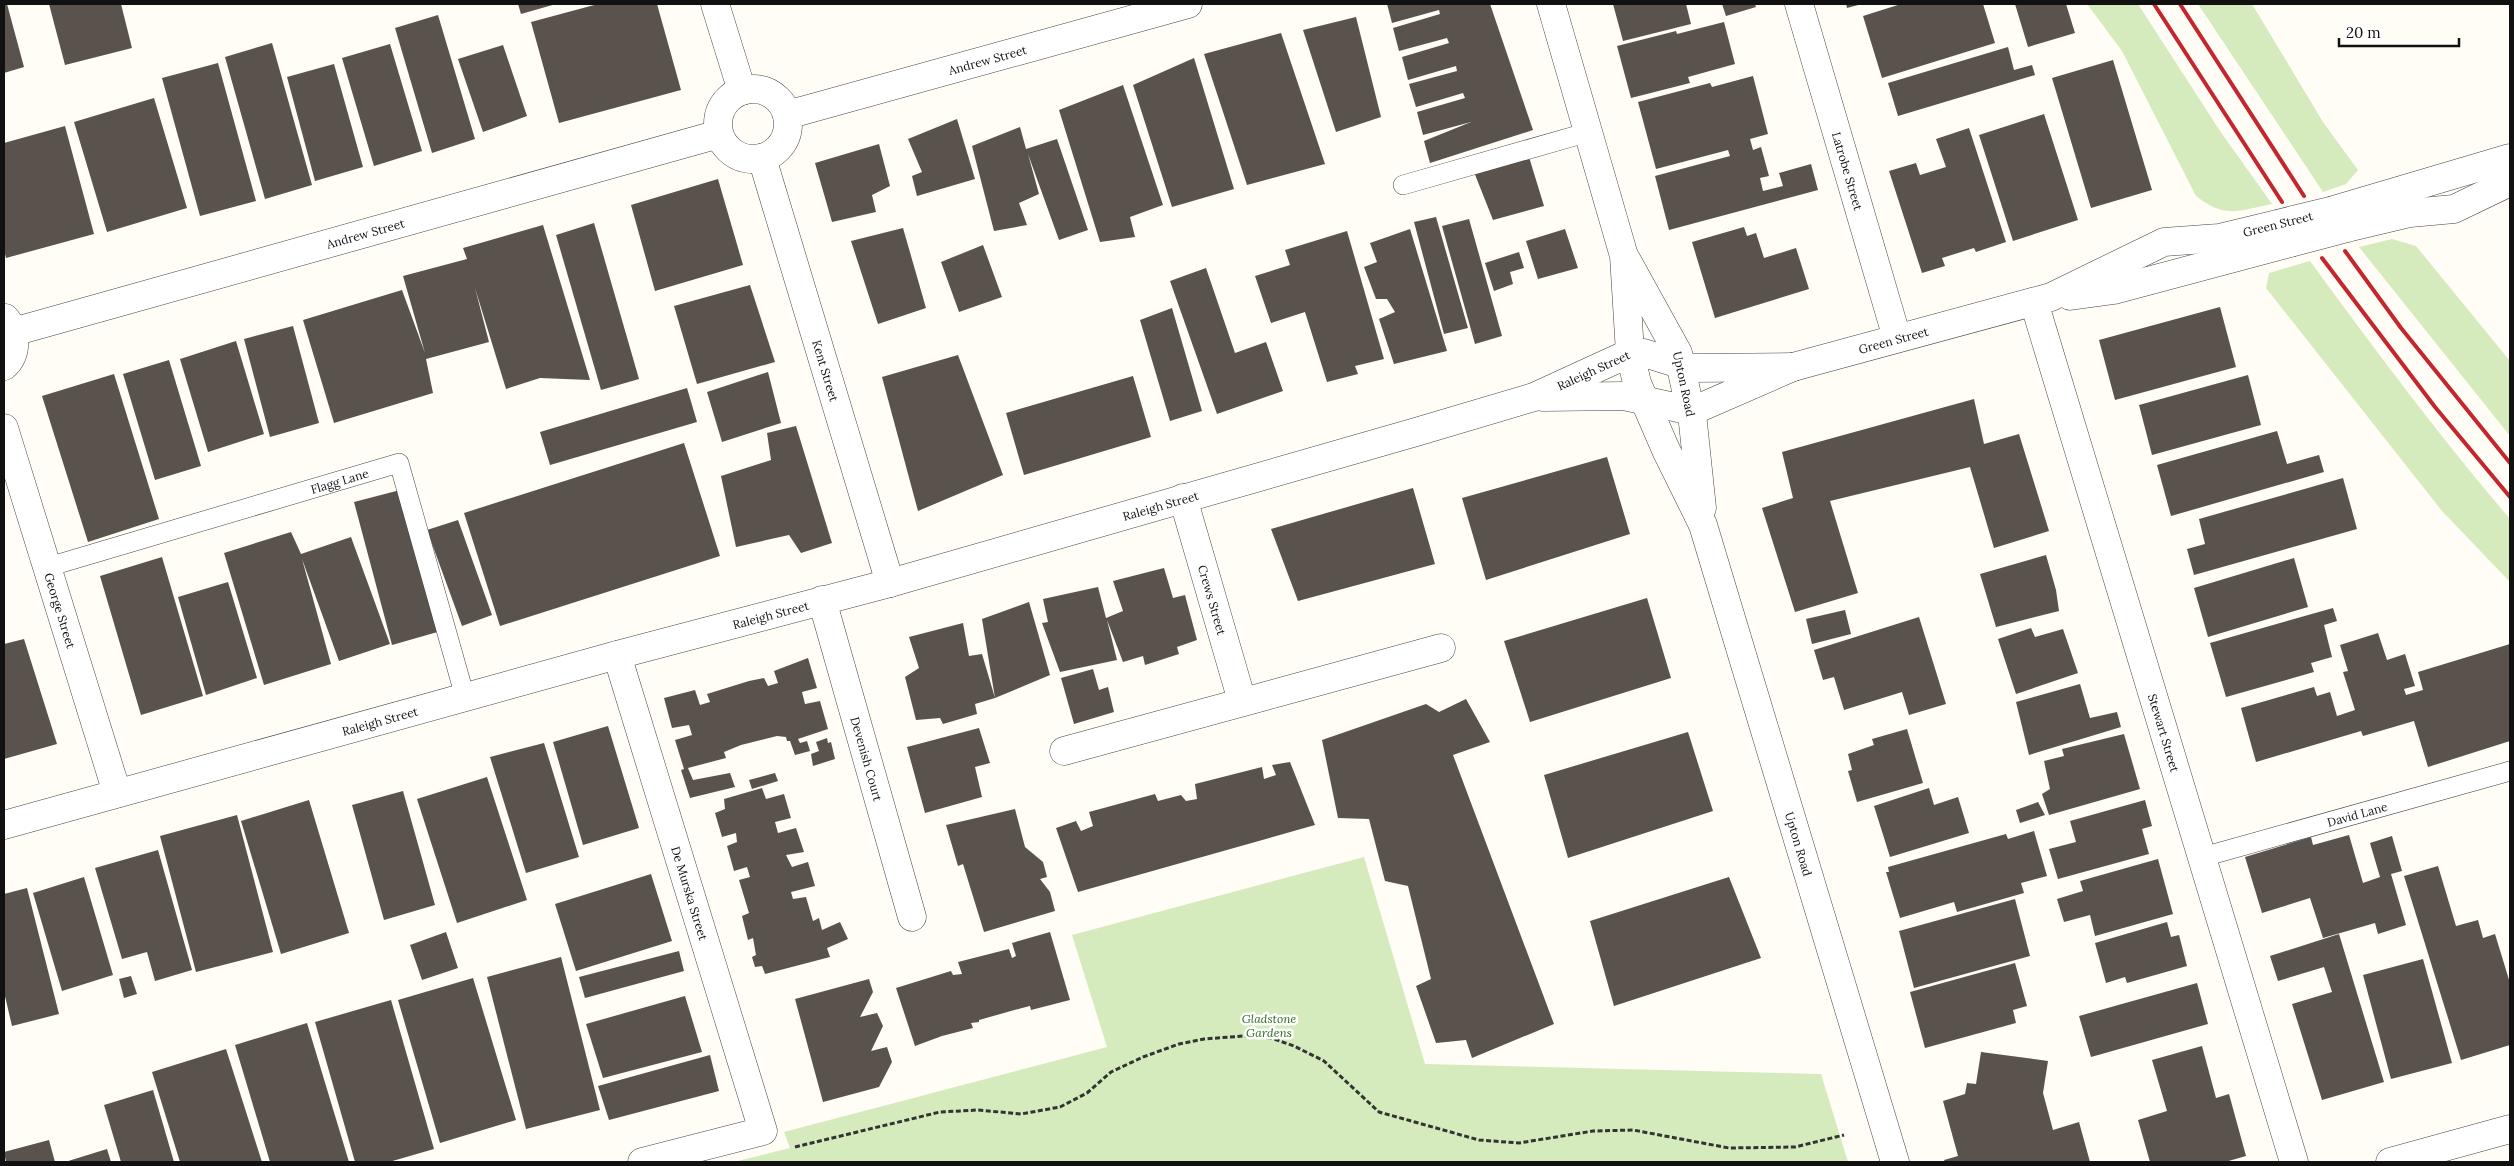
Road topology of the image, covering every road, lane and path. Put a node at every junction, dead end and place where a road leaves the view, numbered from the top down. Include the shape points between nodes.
1 (715, 4) edge
2 (1188, 4) edge
3 (1551, 4) edge
4 (1799, 4) edge
5 (742, 91) junction
6 (786, 114) junction
7 (1589, 132) junction
8 (720, 134) junction
9 (762, 158) junction
10 (2510, 158) edge
11 (2510, 182) edge
12 (1403, 184) dead end
13 (2388, 206) junction
14 (1624, 256) junction
15 (2043, 300) junction
16 (8, 324) edge
17 (1897, 338) junction
18 (1630, 354) junction
19 (1681, 365) junction
20 (4, 366) edge
21 (1793, 367) junction
22 (1534, 397) junction
23 (1643, 399) junction
24 (1691, 409) junction
25 (4, 428) edge
26 (1183, 498) junction
27 (1703, 525) junction
28 (48, 567) junction
29 (890, 583) junction
30 (822, 600) junction
31 (1441, 648) dead end
32 (618, 655) junction
33 (465, 697) junction
34 (1242, 701) junction
35 (1064, 751) dead end
36 (2510, 771) edge
37 (117, 793) junction
38 (4, 825) edge
39 (2203, 857) junction
40 (912, 917) dead end
41 (2510, 1129) edge
42 (763, 1131) junction
43 (1844, 1135) dead end
44 (642, 1162) edge
45 (1895, 1162) edge
46 (2294, 1162) edge
47 (2390, 1162) edge

1 - 5 street
2 - 6 street, Andrew Street
3 - 7 street, Upton Road
4 - 17 street, Latrobe Street
5 - 6 street via 753,89 774,96
5 - 8 street via 730,97 722,108 718,121
6 - 9 street via 788,126 780,146
7 - 12 lane
7 - 14 street, Upton Road
8 - 9 street via 731,151 740,157
8 - 16 street, Andrew Street
9 - 29 street, Kent Street
10 - 13 street, Green Street via 2493,162
11 - 13 street, Green Street via 2454,209 2418,212
13 - 15 street, Green Street, bridge via 2284,234 2164,242
14 - 18 street, Upton Road
14 - 19 street, Upton Road via 1671,338
15 - 17 street, Green Street
15 - 39 street, Stewart Street
16 - 20 street via 14,343 12,354
17 - 21 street, Green Street
18 - 19 street, Raleigh Street via 1644,353
18 - 22 street, Raleigh Street
18 - 23 street, Upton Road
19 - 21 street, Green Street via 1692,368
19 - 24 street, Upton Road
21 - 24 street, Green Street
22 - 23 street, Raleigh Street via 1624,396
22 - 26 street, Raleigh Street
23 - 24 street, Green Street
23 - 27 street, Upton Road
24 - 27 street, Upton Road
25 - 28 street, George Street
26 - 29 street, Raleigh Street
26 - 34 street, Crews Street
27 - 45 street, Upton Road
28 - 33 lane, Flagg Lane via 399,464
28 - 37 street, George Street
29 - 30 street, Raleigh Street
30 - 32 street, Raleigh Street
30 - 40 street, Devenish Court
31 - 34 street
32 - 33 street, Raleigh Street
32 - 42 street, De Murska Street
33 - 37 street, Raleigh Street
34 - 35 street
36 - 39 lane, David Lane
37 - 38 street, Raleigh Street
39 - 46 street, Stewart Street
41 - 47 street
42 - 43 path via 792,1148 940,1112 978,1110 1021,1114 1060,1107 1087,1093 1111,1072 1143,1057 1179,1044 1244,1036 1271,1038 1324,1061 1379,1112 1479,1140 1519,1143 1592,1131 1633,1130 1739,1148 1795,1147
42 - 44 street

